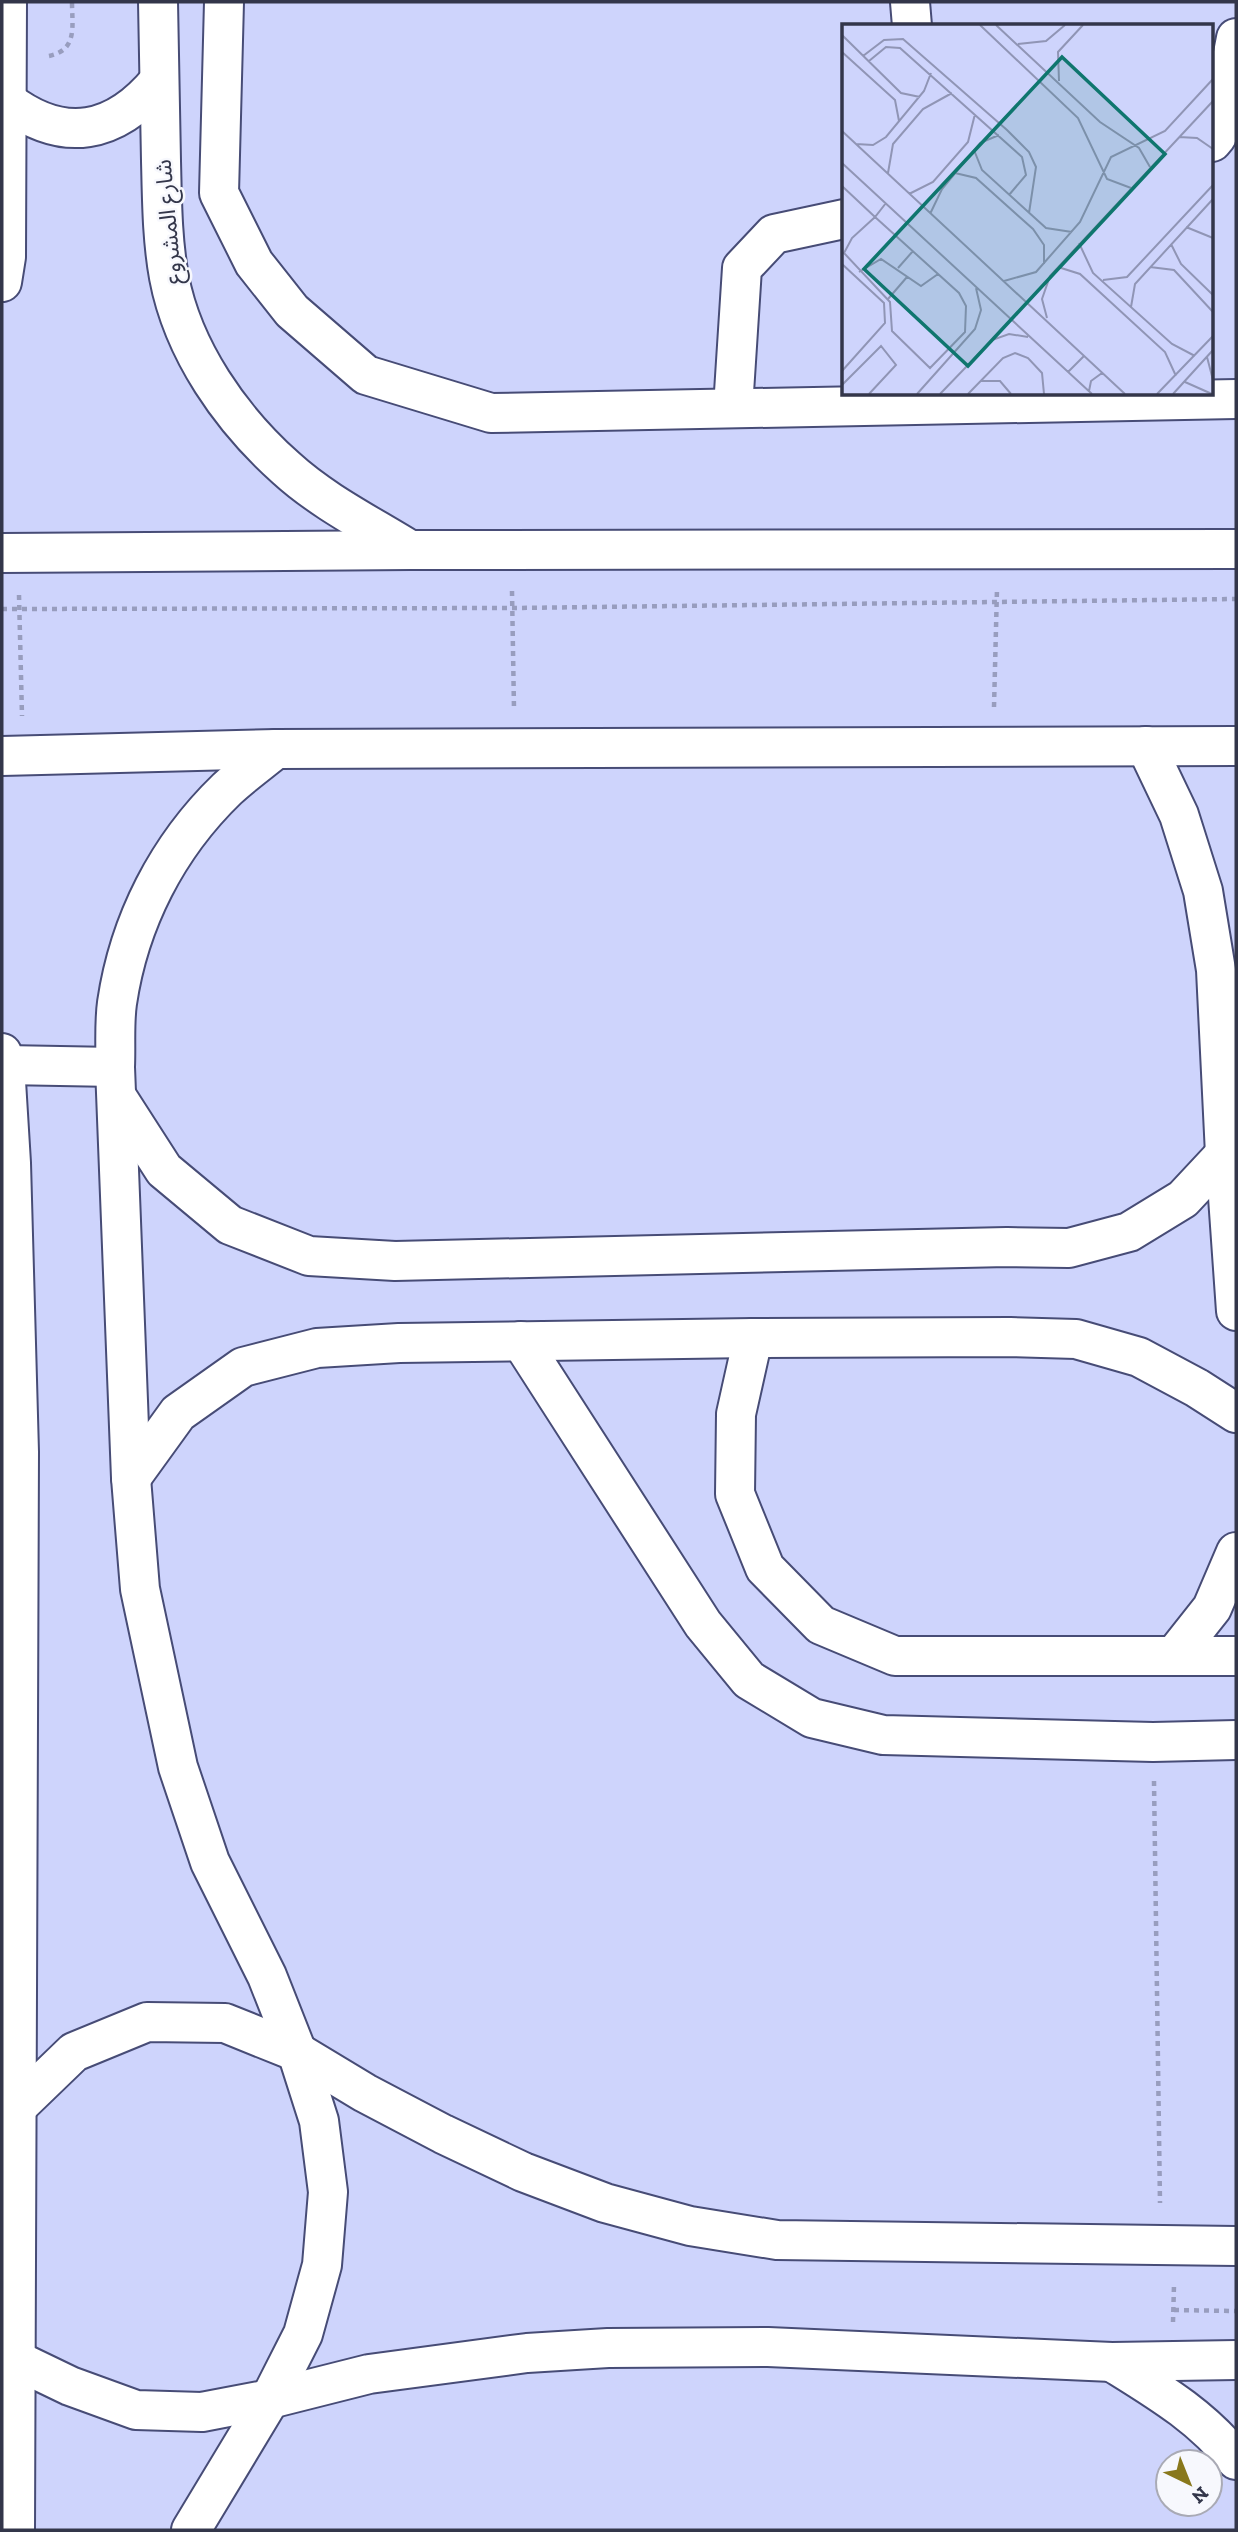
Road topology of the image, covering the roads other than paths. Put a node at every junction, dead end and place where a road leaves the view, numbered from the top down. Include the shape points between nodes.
1 (7, 2) edge
2 (158, 2) edge
3 (225, 2) edge
4 (910, 2) edge
5 (912, 24) edge
6 (1236, 38) edge
7 (159, 81) junction
8 (8, 102) junction
9 (1214, 140) edge
10 (842, 219) edge
11 (2, 282) edge
12 (1033, 398) edge
13 (1236, 399) edge
14 (733, 408) junction
15 (1236, 549) edge
16 (410, 550) junction
17 (10, 553) edge
18 (1146, 746) junction
19 (1236, 746) edge
20 (276, 749) junction
21 (12, 756) edge
22 (1228, 1050) edge
23 (3, 1059) edge
24 (116, 1082) junction
25 (1225, 1154) junction
26 (6, 1167) edge
27 (1236, 1311) edge
28 (754, 1338) junction
29 (521, 1341) junction
30 (1236, 1413) edge
31 (10, 1446) edge
32 (131, 1478) junction
33 (1236, 1552) edge
34 (1174, 1656) junction
35 (1236, 1656) edge
36 (1236, 1740) edge
37 (298, 2052) junction
38 (18, 2106) junction
39 (1236, 2246) edge
40 (16, 2360) junction
41 (1236, 2360) edge
42 (1112, 2362) junction
43 (270, 2399) junction
44 (1236, 2460) edge
45 (15, 2530) edge
46 (191, 2530) edge

1 - 8 street
2 - 7 street, شارع المشروع
3 - 14 street via 219,194 254,263 292,311 366,375 491,413
4 - 5 street
6 - 9 street
7 - 8 street via 126,114 105,124 62,127 24,114
7 - 16 street, شارع المشروع via 162,220 169,278 186,333 213,384 247,430 288,470
8 - 11 street
10 - 14 street via 774,234 742,268
12 - 13 street
12 - 14 street
15 - 16 street
16 - 17 street
18 - 19 street
18 - 20 street
18 - 22 street via 1179,815 1203,891
20 - 21 street
20 - 24 street via 227,789 194,826 153,888 129,945 117,1005
22 - 25 street
23 - 24 street
23 - 26 street
24 - 25 street via 164,1170 230,1225 309,1256 395,1261 1069,1248 1129,1232 1183,1199
24 - 32 street
25 - 27 street
26 - 31 street
28 - 29 street
28 - 30 street via 1076,1339 1139,1357
28 - 34 street via 736,1413 735,1494 765,1569 821,1625 895,1656
29 - 32 street via 317,1348 243,1367 178,1413
29 - 36 street via 703,1624 749,1680 812,1718 883,1735
31 - 38 street
32 - 37 street via 140,1588 178,1767 210,1862 267,1976
33 - 34 street via 1212,1608
34 - 35 street
37 - 38 street via 225,2023 147,2022 74,2052
37 - 39 street via 443,2134 523,2172 606,2203 690,2226 777,2240
37 - 43 street via 319,2120 328,2192 322,2265 303,2334
38 - 40 street
40 - 43 street via 136,2410 202,2412
40 - 45 street
41 - 42 street
42 - 43 street via 768,2347 608,2348 527,2353 382,2372
42 - 44 street via 1179,2404
43 - 46 street

